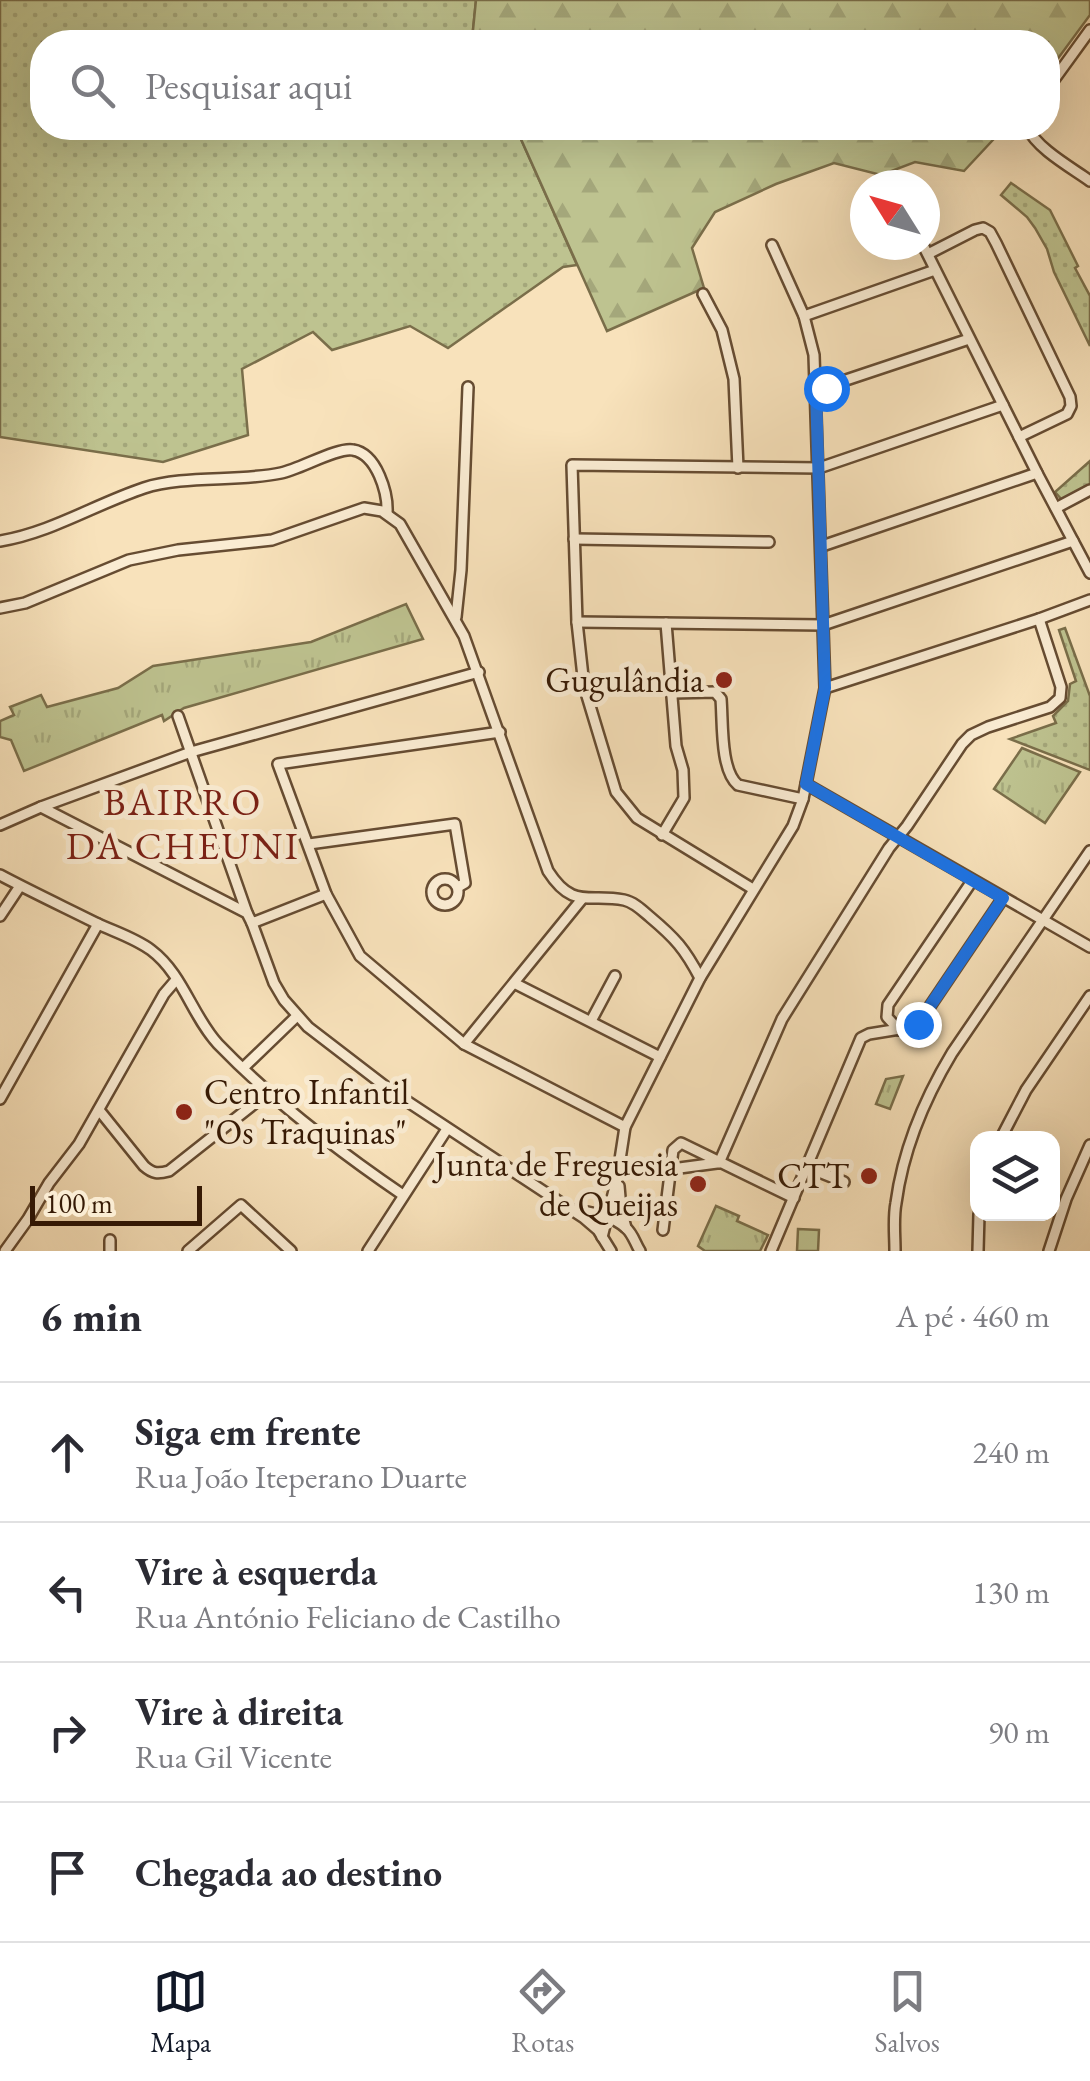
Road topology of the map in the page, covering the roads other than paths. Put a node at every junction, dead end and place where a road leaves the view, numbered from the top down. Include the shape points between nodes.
1 (1090, 30) edge
2 (1060, 71) edge
3 (1035, 140) edge
4 (1090, 181) edge
5 (940, 244) edge
6 (772, 245) dead end
7 (930, 260) edge
8 (934, 270) junction
9 (703, 294) dead end
10 (804, 316) junction
11 (969, 339) junction
12 (468, 387) dead end
13 (816, 390) junction
14 (1003, 404) junction
15 (1019, 436) junction
16 (738, 468) junction
17 (819, 468) junction
18 (1037, 473) junction
19 (1090, 490) edge
20 (1056, 508) junction
21 (387, 513) junction
22 (574, 539) junction
23 (1073, 540) junction
24 (0, 541) edge
25 (769, 542) dead end
26 (822, 546) junction
27 (1090, 573) edge
28 (1090, 600) edge
29 (0, 608) edge
30 (1039, 619) junction
31 (456, 620) junction
32 (576, 622) junction
33 (666, 623) junction
34 (823, 626) junction
35 (479, 672) junction
36 (825, 688) junction
37 (672, 693) junction
38 (178, 716) dead end
39 (500, 732) junction
40 (191, 752) junction
41 (806, 784) junction
42 (802, 800) junction
43 (42, 807) junction
44 (0, 825) edge
45 (662, 834) junction
46 (896, 836) junction
47 (309, 844) junction
48 (1090, 851) edge
49 (0, 875) edge
50 (972, 881) junction
51 (20, 886) junction
52 (458, 887) dead end
53 (753, 889) junction
54 (326, 894) junction
55 (1003, 898) junction
56 (582, 899) junction
57 (246, 913) junction
58 (0, 916) edge
59 (1043, 921) junction
60 (252, 923) junction
61 (98, 924) junction
62 (1090, 948) edge
63 (615, 976) dead end
64 (700, 978) junction
65 (176, 980) junction
66 (514, 983) junction
67 (1090, 996) edge
68 (297, 1016) junction
69 (591, 1022) junction
70 (899, 1030) junction
71 (464, 1044) junction
72 (660, 1058) junction
73 (243, 1068) junction
74 (269, 1092) junction
75 (0, 1099) edge
76 (100, 1110) junction
77 (626, 1127) junction
78 (447, 1129) junction
79 (1004, 1131) edge
80 (1090, 1145) edge
81 (720, 1163) junction
82 (807, 1167) junction
83 (672, 1169) junction
84 (618, 1180) junction
85 (844, 1182) dead end
86 (403, 1194) junction
87 (794, 1198) junction
88 (570, 1209) junction
89 (611, 1219) junction
90 (979, 1221) edge
91 (626, 1228) junction
92 (663, 1230) dead end
93 (603, 1232) junction
94 (636, 1249) edge
95 (5, 1251) edge
96 (188, 1251) edge
97 (291, 1251) edge
98 (368, 1251) edge
99 (612, 1251) edge
100 (771, 1251) edge
101 (895, 1251) edge
102 (978, 1251) edge
103 (1049, 1251) edge

1 - 2 street
3 - 4 street
5 - 15 street via 983,228 990,232 1070,397 1067,414
6 - 10 street
7 - 8 street
8 - 10 street
8 - 11 street
9 - 16 street via 722,330 734,379
10 - 13 street
11 - 13 street
11 - 14 street
12 - 31 street
13 - 17 street
14 - 15 street
14 - 17 street
15 - 18 street
16 - 17 street
16 - 22 street via 572,465
17 - 26 street
18 - 20 street
18 - 26 street
19 - 20 street
20 - 23 street
21 - 24 street via 373,464 348,450 275,474 145,487
21 - 29 street via 364,508 272,540 154,554
21 - 31 street
22 - 25 street
22 - 32 street
23 - 27 street
23 - 34 street
26 - 34 street
28 - 30 street
30 - 36 street
30 - 46 street via 1060,698 971,735
31 - 35 street
32 - 33 street
32 - 45 street via 584,686 616,792 637,818
33 - 34 street
33 - 37 street
34 - 36 street
35 - 39 street
35 - 40 street
36 - 41 street
37 - 42 street via 715,692 721,699 732,782
37 - 45 street via 684,798
38 - 40 street
39 - 47 street via 278,764
39 - 56 street via 548,872
40 - 43 street
40 - 57 street
41 - 42 street
41 - 46 street
42 - 53 street
43 - 44 street
43 - 57 street
45 - 53 street
46 - 50 street
46 - 81 street via 782,1019
47 - 52 street via 456,824 466,883
47 - 54 street
48 - 59 street
49 - 51 street
50 - 55 street
50 - 70 street via 888,1006 887,1016
51 - 58 street
51 - 61 street
53 - 64 street
54 - 60 street
54 - 71 street via 360,956
55 - 59 street
55 - 70 street via 921,1020
56 - 64 street via 636,906 675,938
56 - 66 street
57 - 60 street
59 - 62 street
59 - 101 street via 952,1053 923,1109 896,1203
60 - 68 street via 274,983
61 - 65 street via 154,952
61 - 75 street
63 - 69 street
64 - 72 street
65 - 73 street via 208,1031
65 - 76 street
66 - 69 street
66 - 71 street
67 - 79 street
68 - 73 street
68 - 78 street
69 - 72 street
70 - 82 street via 861,1038
71 - 77 street
72 - 77 street
73 - 74 street
74 - 76 street via 158,1174 144,1166
74 - 86 street
76 - 95 street
77 - 84 street
78 - 86 street
78 - 88 street
80 - 103 street
81 - 83 street
81 - 83 street via 680,1143
81 - 87 street
82 - 85 street
82 - 87 street
83 - 92 street
84 - 89 street
84 - 91 street
86 - 98 street
87 - 100 street
88 - 89 street
88 - 93 street
89 - 91 street
89 - 93 street
90 - 102 street
91 - 94 street
93 - 99 street
96 - 97 street via 241,1205

